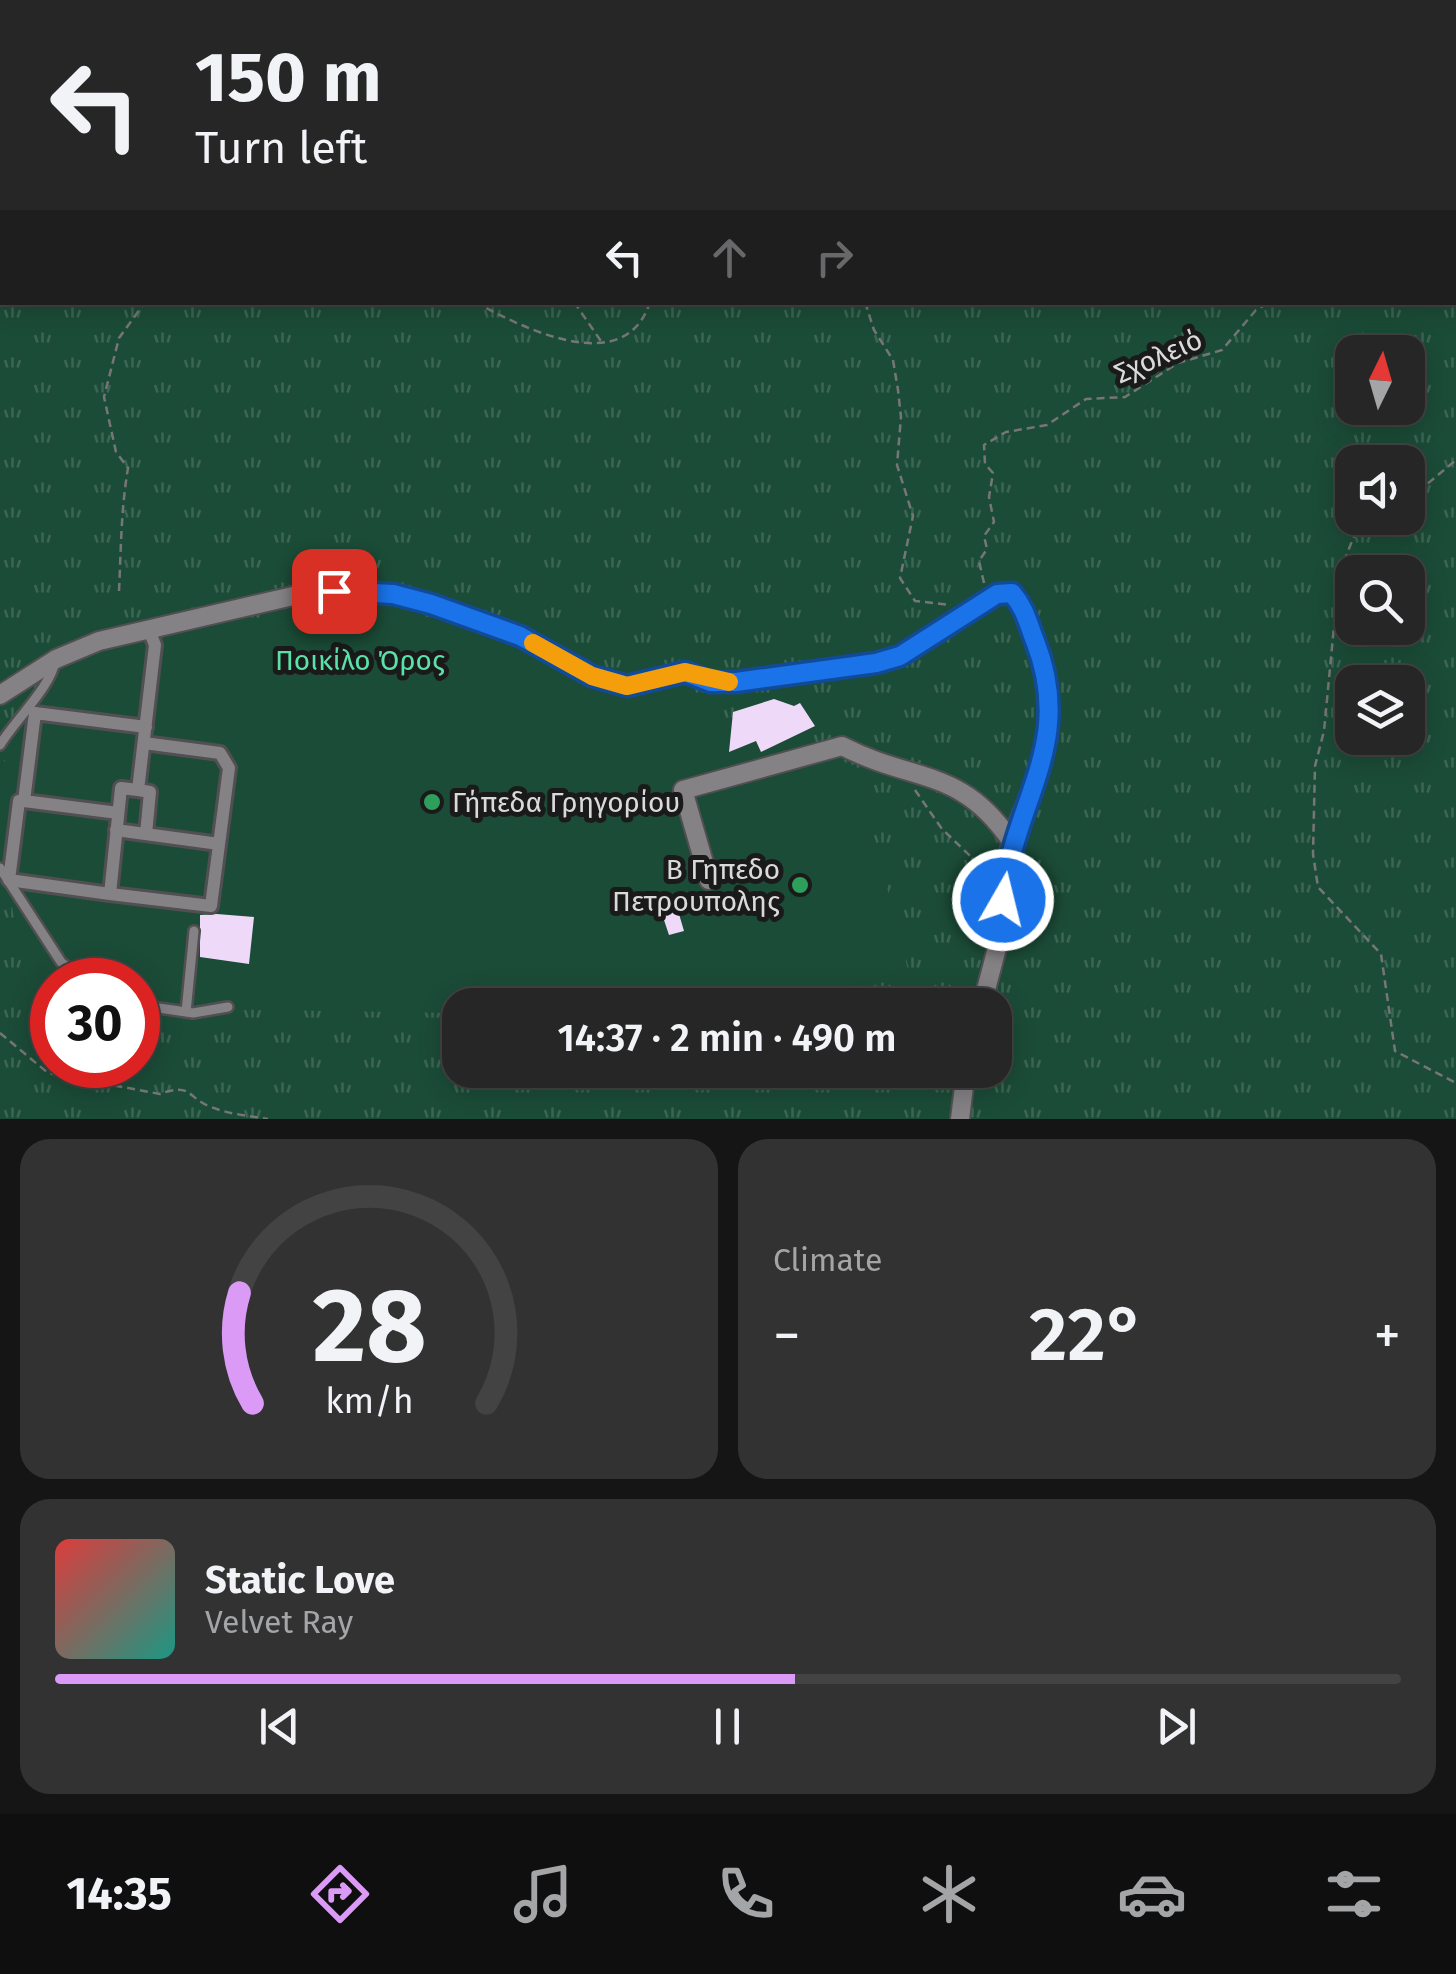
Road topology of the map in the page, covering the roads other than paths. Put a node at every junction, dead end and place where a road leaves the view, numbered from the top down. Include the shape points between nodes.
1 (149, 630) junction
2 (56, 658) junction
3 (0, 695) edge
4 (146, 727) junction
5 (144, 743) junction
6 (0, 745) edge
7 (138, 790) junction
8 (24, 802) junction
9 (118, 814) junction
10 (116, 830) junction
11 (146, 834) junction
12 (1012, 842) junction
13 (219, 844) junction
14 (0, 868) edge
15 (709, 880) dead end
16 (110, 894) junction
17 (194, 931) dead end
18 (58, 958) edge
19 (986, 988) edge
20 (228, 1007) dead end
21 (160, 1008) edge
22 (186, 1012) junction
23 (964, 1088) edge
24 (960, 1119) edge

1 - 2 street
1 - 4 street via 156,645
1 - 12 street via 293,596 393,594 520,636 592,676 627,686 685,672 736,682 900,656 997,594 1012,593 1024,607 1048,674 1051,726
2 - 3 street
2 - 6 lane via 53,676
4 - 5 street
4 - 8 street via 35,712
5 - 7 street
5 - 13 street via 220,753 229,768
7 - 9 street via 121,788
7 - 11 street via 150,792
8 - 9 street
8 - 16 street via 18,801 9,880
9 - 10 street
10 - 11 street
10 - 16 street
11 - 13 street
12 - 15 street via 979,800 842,746 683,790
12 - 19 street
13 - 16 street via 210,906
14 - 18 lane
17 - 22 lane
20 - 22 lane
21 - 22 lane
23 - 24 street

